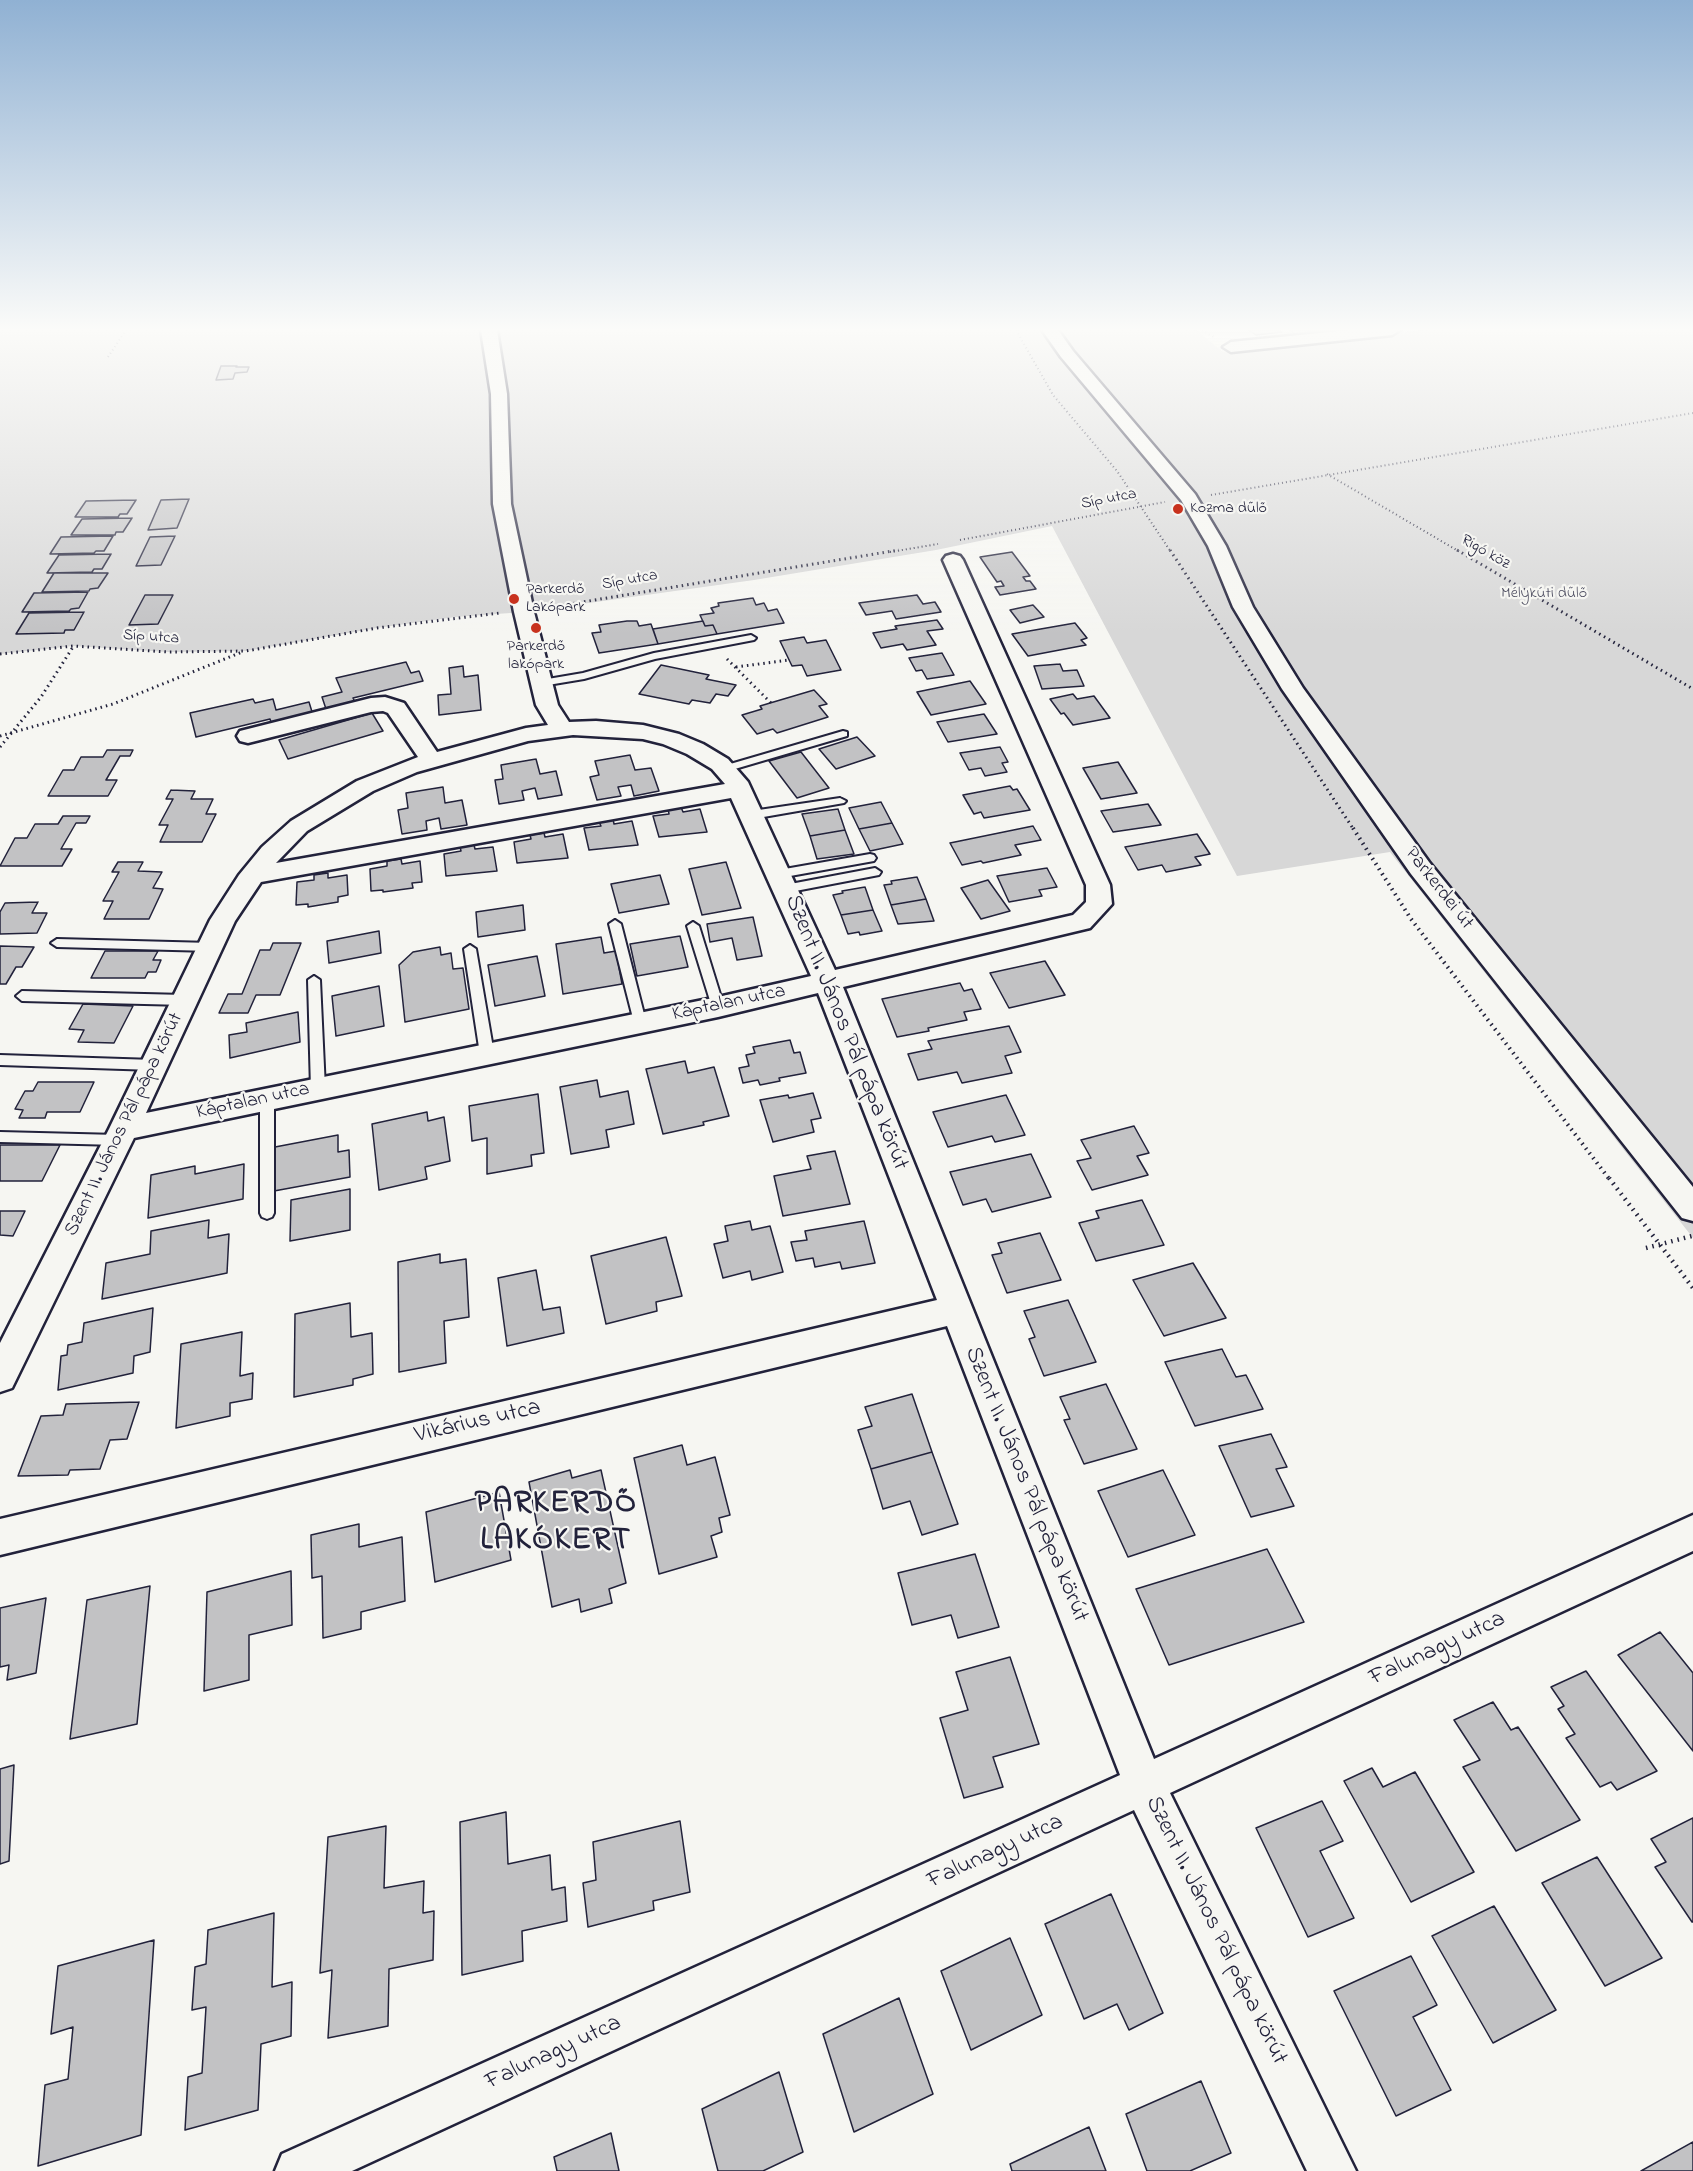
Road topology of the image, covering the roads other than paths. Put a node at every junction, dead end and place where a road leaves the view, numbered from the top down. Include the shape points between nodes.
1 (500, 431) edge
2 (1133, 431) edge
3 (948, 548) road end
4 (752, 638) dead end
5 (542, 683) junction
6 (563, 731) junction
7 (843, 734) dead end
8 (248, 736) dead end
9 (431, 760) junction
10 (724, 769) junction
11 (739, 789) junction
12 (840, 801) dead end
13 (753, 815) junction
14 (870, 858) dead end
15 (875, 872) dead end
16 (253, 874) junction
17 (782, 882) junction
18 (615, 924) dead end
19 (693, 927) dead end
20 (57, 943) dead end
21 (211, 947) junction
22 (470, 950) dead end
23 (314, 980) dead end
24 (828, 983) junction
25 (22, 996) dead end
26 (185, 1000) junction
27 (718, 1007) junction
28 (640, 1022) junction
29 (487, 1054) junction
30 (0, 1060) edge
31 (154, 1065) junction
32 (318, 1089) junction
33 (267, 1099) junction
34 (121, 1135) junction
35 (0, 1137) edge
36 (1693, 1209) edge
37 (267, 1213) dead end
38 (955, 1310) junction
39 (0, 1377) edge
40 (1693, 1533) edge
41 (0, 1536) edge
42 (1144, 1785) junction
43 (299, 2171) edge
44 (1332, 2171) edge

1 - 5 street via 502,504
2 - 36 street, Parkerdei út via 1189,498 1217,546 1243,607 1293,689 1363,790 1420,868
3 - 24 street, Káptalan utca via 1098,885 1099,904 1081,922
4 - 5 lane
5 - 6 street via 547,705
6 - 9 street, Szent II. János Pál pápa körút via 526,735
6 - 10 street, Szent II. János Pál pápa körút via 596,728 653,735 695,749
7 - 10 lane
8 - 9 street via 385,704 396,708
9 - 16 street, Szent II. János Pál pápa körút via 334,803 299,826
10 - 11 street, Szent II. János Pál pápa körút
11 - 13 street, Szent II. János Pál pápa körút
11 - 16 street
12 - 13 lane
13 - 17 street, Szent II. János Pál pápa körút
14 - 17 lane
15 - 17 lane
16 - 21 street, Szent II. János Pál pápa körút via 223,920
17 - 24 street, Szent II. János Pál pápa körút
18 - 28 lane
19 - 27 lane
20 - 21 lane
21 - 26 street, Szent II. János Pál pápa körút
22 - 29 lane
23 - 32 lane
24 - 27 street, Káptalan utca
24 - 38 street, Szent II. János Pál pápa körút
25 - 26 lane
26 - 31 street, Szent II. János Pál pápa körút
27 - 28 street, Káptalan utca
28 - 29 street, Káptalan utca
29 - 32 street, Káptalan utca
30 - 31 lane
31 - 34 street, Szent II. János Pál pápa körút
32 - 33 street, Káptalan utca
33 - 34 street, Káptalan utca
33 - 37 lane
34 - 35 lane
34 - 39 street, Szent II. János Pál pápa körút
38 - 41 street, Vikárius utca
38 - 42 street, Szent II. János Pál pápa körút
40 - 42 street, Falunagy utca
42 - 43 street, Falunagy utca
42 - 44 street, Szent II. János Pál pápa körút

